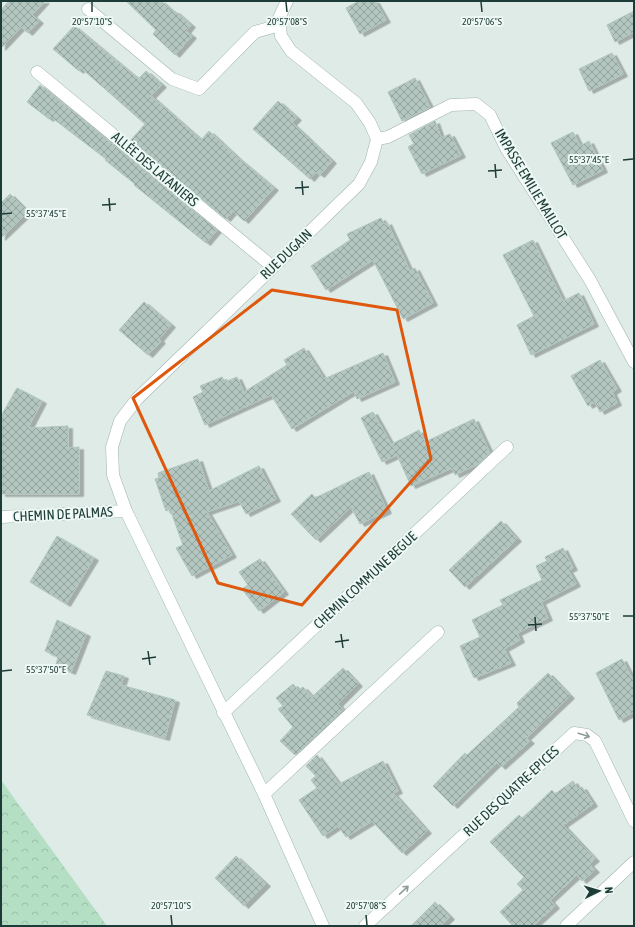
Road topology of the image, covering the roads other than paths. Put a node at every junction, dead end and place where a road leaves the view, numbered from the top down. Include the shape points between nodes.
1 (287, 1) edge
2 (88, 9) dead end
3 (280, 25) junction
4 (37, 72) dead end
5 (377, 139) junction
6 (273, 267) junction
7 (634, 362) edge
8 (506, 446) dead end
9 (126, 511) junction
10 (1, 517) edge
11 (438, 632) dead end
12 (223, 713) junction
13 (264, 794) junction
14 (634, 821) edge
15 (634, 862) edge
16 (323, 926) edge
17 (365, 926) edge
18 (566, 926) edge

1 - 3 street via 279,18
2 - 3 street via 172,79 199,89 255,32
3 - 5 street via 281,36 291,51 356,103 370,123
4 - 6 street, ALLÉE DES LATANIERS
5 - 6 street, RUE DUGAIN via 371,162 358,184
5 - 7 street, IMPASSE EMILIE MAILLOT via 451,105 476,104 490,115 506,148 590,280
6 - 9 street, RUE DUGAIN via 137,399 120,421 112,447 113,475
8 - 12 street, CHEMIN COMMUNE BEGUE
9 - 10 street, CHEMIN DE PALMAS
9 - 12 street
11 - 13 street
12 - 13 street
13 - 16 street
17 -> 14 street, RUE DES QUATRE-EPICES via 574,733 587,735 595,741
15 - 18 street

